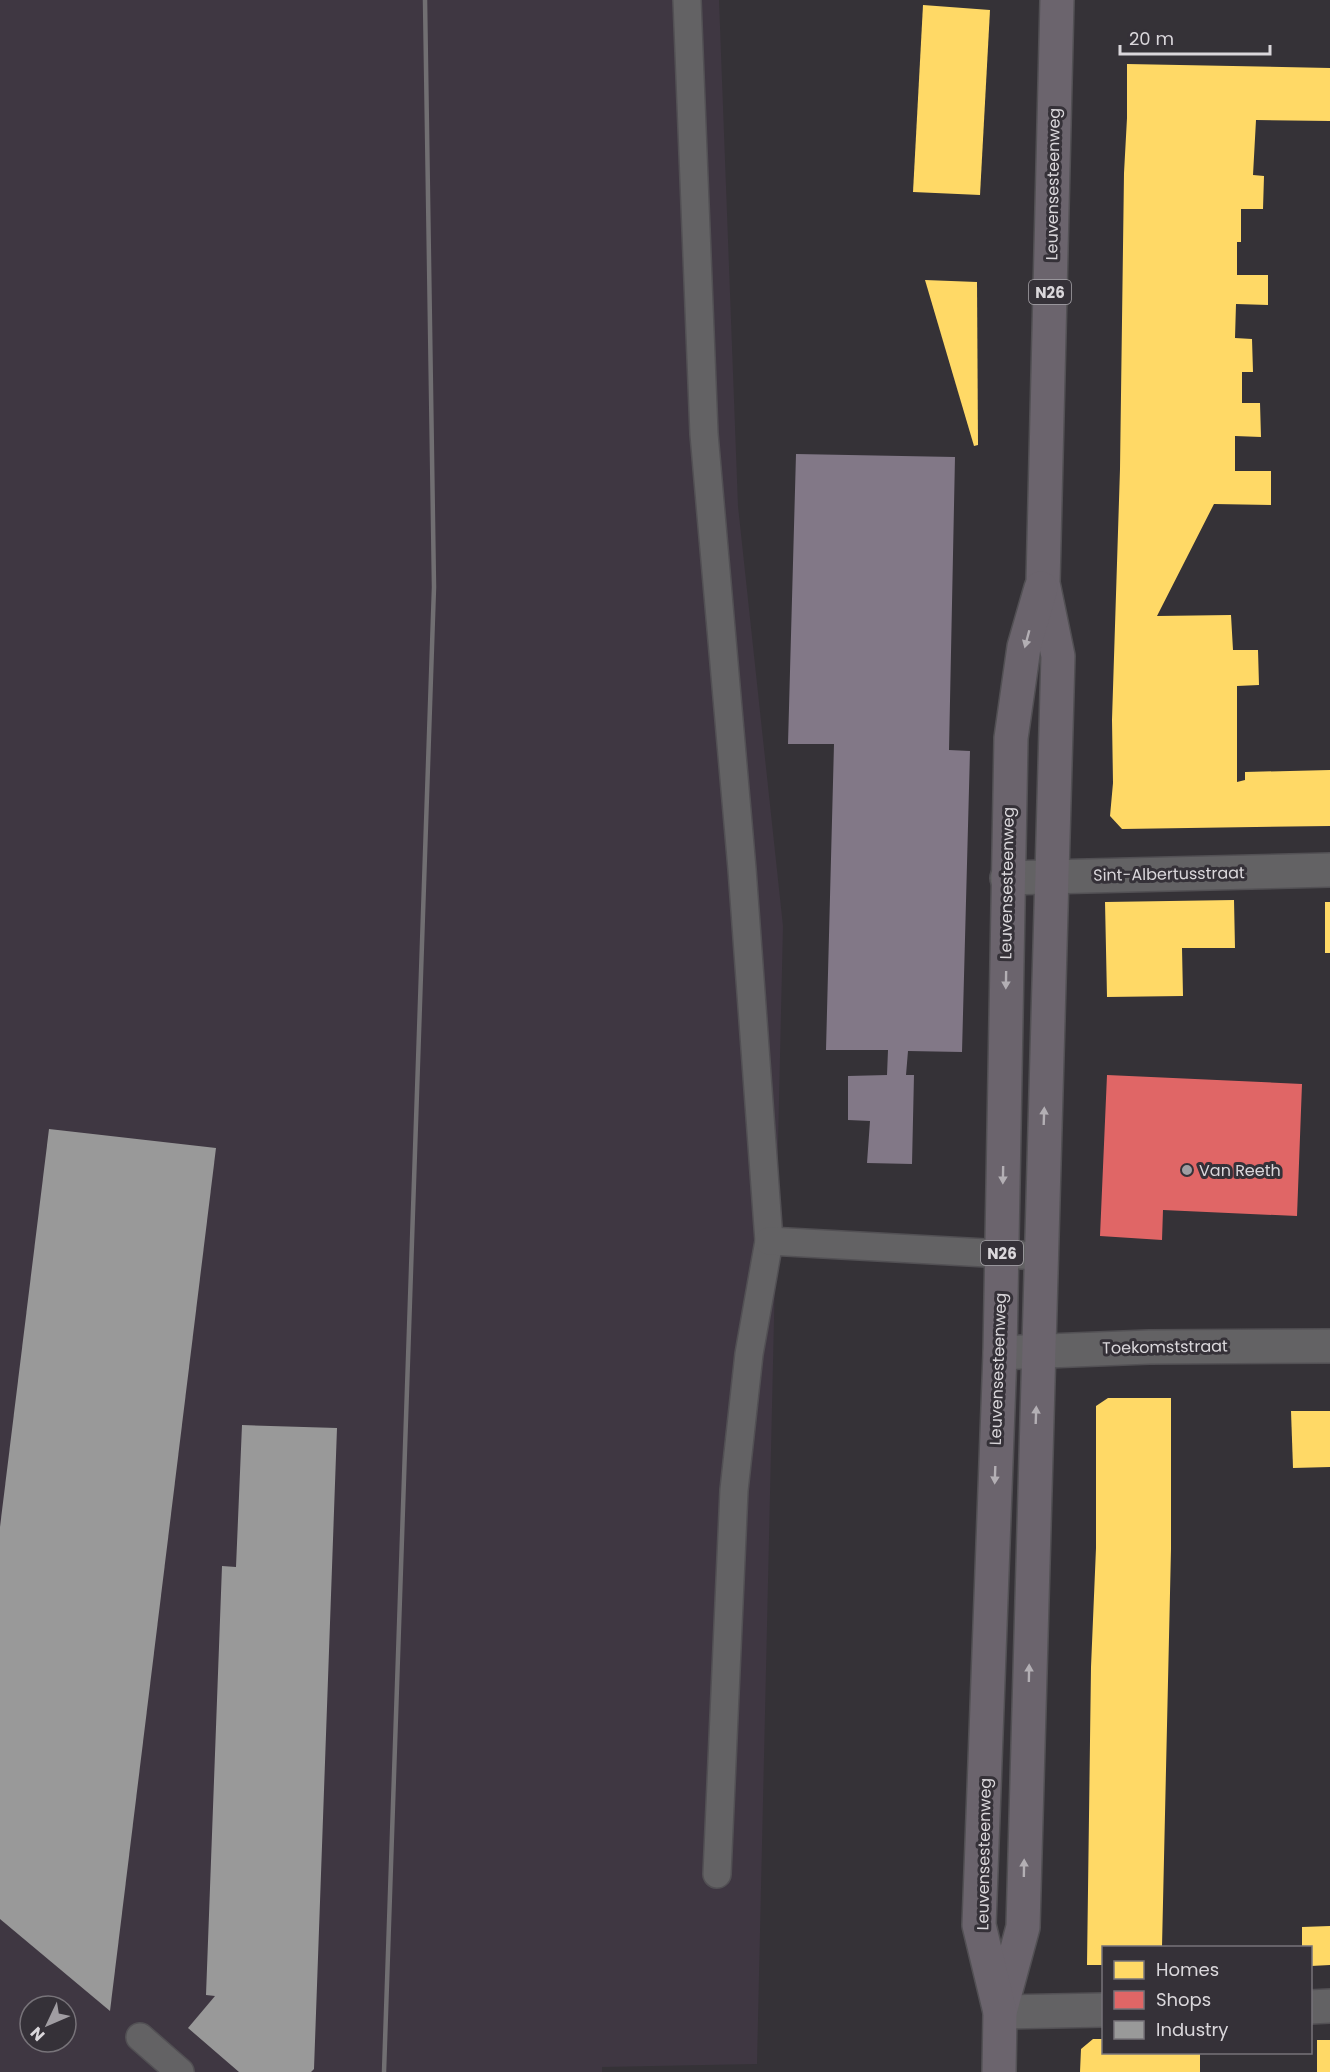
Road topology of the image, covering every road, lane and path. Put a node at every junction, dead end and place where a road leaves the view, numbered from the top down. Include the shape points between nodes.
1 (687, 0) edge
2 (1058, 0) edge
3 (1043, 583) junction
4 (1330, 870) edge
5 (1051, 876) junction
6 (1007, 878) junction
7 (769, 1241) junction
8 (1002, 1253) junction
9 (1040, 1256) junction
10 (1330, 1346) edge
11 (1037, 1351) junction
12 (999, 1353) junction
13 (717, 1874) dead end
14 (1330, 2006) edge
15 (1312, 2007) edge
16 (1102, 2010) edge
17 (1000, 2012) junction
18 (140, 2037) dead end
19 (180, 2072) edge
20 (999, 2072) edge

1 - 7 lane via 704,434 742,868
2 - 3 main road, Leuvensesteenweg / N26
3 - 5 main road, Leuvensesteenweg / N26 via 1058,656
3 -> 6 main road, Leuvensesteenweg / N26 via 1024,647 1011,738
4 - 5 street, Sint-Albertusstraat
5 - 6 street, Sint-Albertusstraat
9 -> 5 main road, Leuvensesteenweg / N26
6 -> 8 main road, Leuvensesteenweg / N26
7 - 8 lane
7 - 13 lane via 749,1354 734,1490
8 - 9 lane
8 - 12 main road, Leuvensesteenweg / N26
9 - 11 main road, Leuvensesteenweg / N26
10 - 11 street, Toekomststraat
11 - 12 street, Toekomststraat
17 -> 11 main road, Leuvensesteenweg / N26 via 1023,1927
12 -> 17 main road, Leuvensesteenweg / N26 via 980,1925
14 - 15 street
16 - 17 street
17 - 20 main road, Leuvensesteenweg / N26
18 - 19 lane

